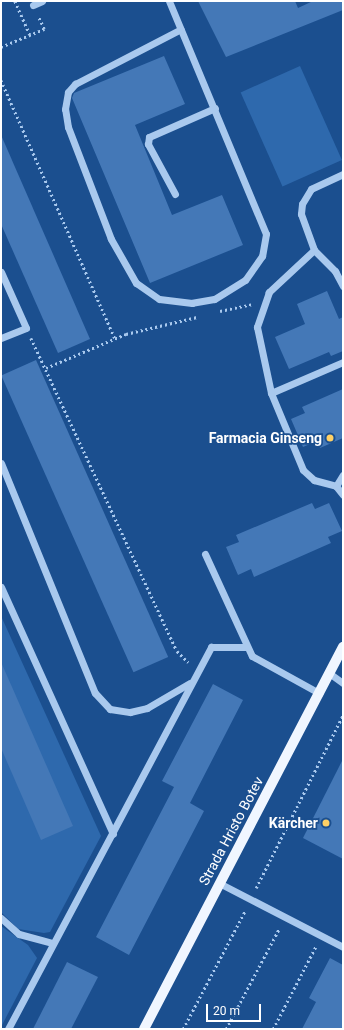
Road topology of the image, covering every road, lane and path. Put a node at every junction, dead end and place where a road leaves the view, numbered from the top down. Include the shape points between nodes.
1 (15, 1) edge
2 (42, 1) edge
3 (169, 1) edge
4 (33, 4) dead end
5 (44, 29) dead end
6 (181, 30) junction
7 (30, 35) junction
8 (1, 47) edge
9 (1, 80) edge
10 (215, 108) junction
11 (343, 174) edge
12 (175, 194) dead end
13 (314, 250) junction
14 (1, 272) edge
15 (343, 286) edge
16 (264, 301) junction
17 (218, 312) dead end
18 (203, 315) dead end
19 (26, 328) junction
20 (1, 338) edge
21 (115, 338) junction
22 (343, 362) edge
23 (46, 368) junction
24 (271, 393) junction
25 (1, 463) edge
26 (343, 475) edge
27 (336, 486) junction
28 (343, 495) edge
29 (205, 554) dead end
30 (1, 587) edge
31 (246, 647) junction
32 (343, 647) edge
33 (200, 667) junction
34 (329, 673) junction
35 (190, 683) junction
36 (343, 683) edge
37 (319, 693) junction
38 (343, 715) edge
39 (113, 834) junction
40 (219, 883) junction
41 (251, 899) junction
42 (286, 917) junction
43 (1, 918) edge
44 (322, 936) junction
45 (53, 943) junction
46 (343, 947) edge
47 (8, 1029) edge
48 (144, 1029) edge
49 (183, 1029) edge
50 (226, 1029) edge
51 (273, 1029) edge

1 - 7 path
2 - 4 lane
3 - 6 lane
5 - 7 path
6 - 10 lane
6 - 10 lane via 75,84 66,100 68,127 112,239 136,283 159,299 184,303 214,299 250,275 264,251 265,229
7 - 8 path
9 - 21 path
10 - 12 lane via 150,137 148,144
11 - 13 lane via 312,189 302,204 301,214
13 - 15 lane via 335,271
13 - 16 lane
14 - 19 lane
16 - 17 path
16 - 24 lane via 257,327
18 - 21 path
19 - 20 lane
19 - 23 path
21 - 23 path
22 - 24 lane
23 - 33 path via 177,651
24 - 27 lane via 308,476
25 - 35 lane via 95,693 110,709 130,712 147,708
26 - 27 lane
27 - 28 lane
29 - 31 lane
30 - 39 lane
31 - 33 lane via 212,647
31 - 37 lane via 260,663
32 - 34 main road, Strada Hristo Botev
33 - 35 lane
34 - 36 lane
34 - 37 main road, Strada Hristo Botev
35 - 39 lane
37 - 40 main road, Strada Hristo Botev
38 - 41 path
39 - 45 lane
40 - 41 lane
40 - 48 main road, Strada Hristo Botev
41 - 42 lane
41 - 49 path
42 - 44 lane
42 - 50 path
43 - 45 lane via 19,934
44 - 46 lane
44 - 51 path
45 - 47 lane

